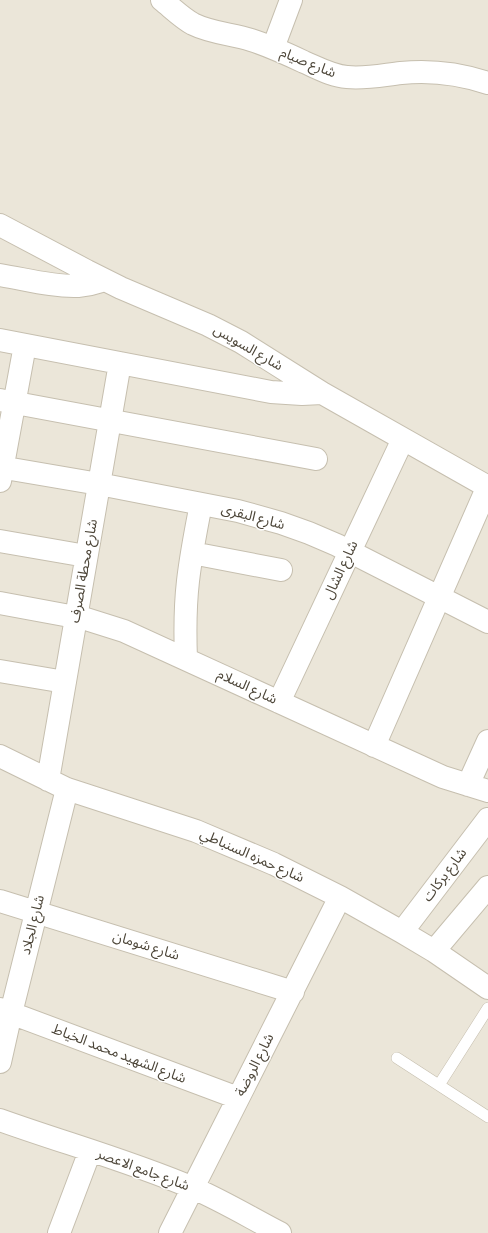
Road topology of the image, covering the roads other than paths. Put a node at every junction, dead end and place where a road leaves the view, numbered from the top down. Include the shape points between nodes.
1 (162, 0) edge
2 (291, 0) edge
3 (273, 48) junction
4 (488, 83) edge
5 (0, 225) edge
6 (0, 275) edge
7 (106, 280) junction
8 (0, 340) edge
9 (25, 345) junction
10 (120, 363) junction
11 (322, 393) junction
12 (7, 401) edge
13 (110, 421) junction
14 (403, 439) junction
15 (316, 459) dead end
16 (1, 472) edge
17 (99, 484) junction
18 (488, 486) edge
19 (201, 504) junction
20 (0, 541) edge
21 (350, 552) junction
22 (192, 553) junction
23 (86, 556) junction
24 (281, 570) dead end
25 (439, 597) junction
26 (0, 603) edge
27 (76, 617) junction
28 (488, 622) edge
29 (186, 659) junction
30 (0, 671) edge
31 (65, 682) junction
32 (279, 702) junction
33 (488, 741) edge
34 (374, 746) junction
35 (0, 756) edge
36 (57, 784) junction
37 (478, 788) edge
38 (488, 819) edge
39 (488, 887) edge
40 (340, 897) junction
41 (0, 901) edge
42 (37, 912) junction
43 (402, 932) junction
44 (434, 951) junction
45 (488, 988) edge
46 (293, 992) junction
47 (488, 1008) edge
48 (6, 1011) edge
49 (397, 1058) dead end
50 (0, 1062) edge
51 (440, 1085) junction
52 (238, 1098) junction
53 (488, 1117) edge
54 (0, 1120) edge
55 (90, 1151) junction
56 (193, 1188) junction
57 (278, 1232) edge
58 (59, 1233) edge
59 (170, 1233) edge

1 - 3 street, شارع صيام via 200,27 243,37
2 - 3 street
3 - 4 street, شارع صيام via 344,77 431,73
5 - 7 street, شارع السويس
6 - 7 street via 70,286
7 - 11 street, شارع السويس via 241,342
8 - 9 street
9 - 10 street
9 - 12 street
10 - 11 street via 281,394
10 - 13 street, شارع محطة الصرف
11 - 14 street, شارع السويس
12 - 13 street
12 - 16 street
13 - 15 street
13 - 17 street, شارع محطة الصرف
14 - 18 street, شارع السويس
14 - 21 street, شارع الشال
16 - 17 street, شارع البقرى
17 - 19 street, شارع البقرى
17 - 23 street, شارع محطة الصرف
18 - 25 street
19 - 21 street, شارع البقرى via 281,523
19 - 22 street
20 - 23 street
21 - 25 street, شارع البقرى
21 - 32 street, شارع الشال
22 - 24 street
22 - 29 street via 186,604
23 - 27 street, شارع محطة الصرف
25 - 28 street, شارع البقرى
25 - 34 street
26 - 27 street, شارع السلام
27 - 29 street, شارع السلام via 124,631
27 - 31 street, شارع محطة الصرف
29 - 32 street, شارع السلام
30 - 31 street
31 - 36 street, شارع محطة الصرف
32 - 34 street, شارع السلام
33 - 37 street
34 - 37 street, شارع السلام via 443,777
35 - 36 street, شارع حمزه السنباطي
36 - 40 street, شارع حمزه السنباطي via 222,842 274,864
36 - 42 street, شارع الجلاد
38 - 43 street, شارع بركات
39 - 44 street
40 - 43 street, شارع حمزه السنباطي
40 - 46 street, شارع الروضة
41 - 42 street, شارع شومان
42 - 46 street, شارع شومان
42 - 48 street, شارع الجلاد
43 - 44 street, شارع حمزه السنباطي
44 - 45 street, شارع حمزه السنباطي
46 - 52 street, شارع الروضة
47 - 51 lane
48 - 50 street, شارع الجلاد
48 - 52 street, شارع الشهيد محمد الخياط
49 - 51 lane
51 - 53 lane
52 - 56 street, شارع الروضة
54 - 55 street, شارع جامع الاعصر
55 - 56 street, شارع جامع الاعصر
55 - 58 street
56 - 57 street, شارع جامع الاعصر
56 - 59 street, شارع الروضة

